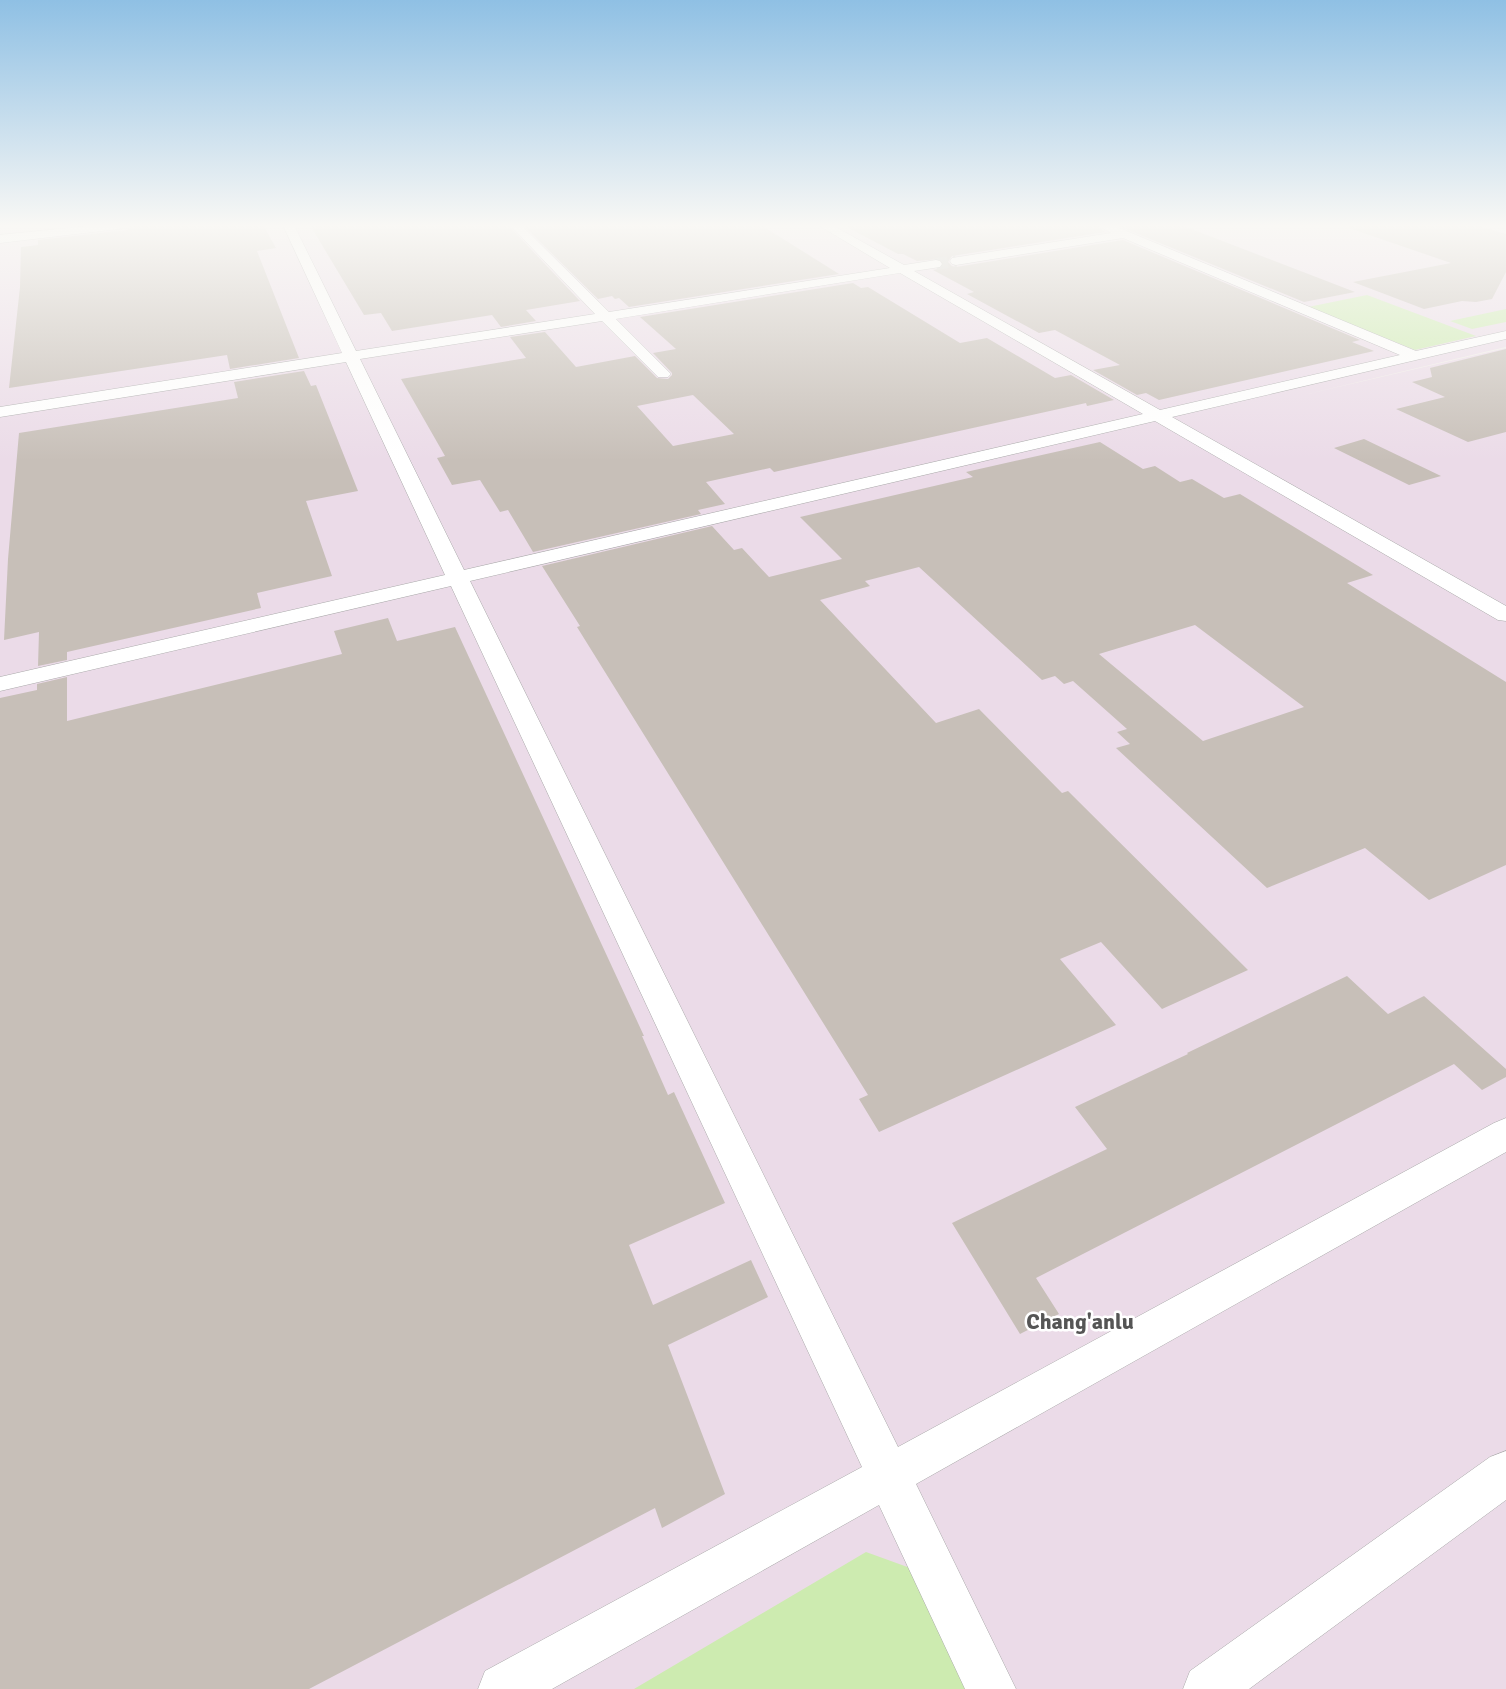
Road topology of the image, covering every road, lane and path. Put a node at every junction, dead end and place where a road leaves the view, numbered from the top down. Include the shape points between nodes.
1 (326, 304) edge
2 (594, 304) edge
3 (683, 304) edge
4 (963, 304) edge
5 (1291, 304) edge
6 (606, 316) junction
7 (1506, 335) edge
8 (351, 356) junction
9 (1415, 356) junction
10 (663, 374) dead end
11 (0, 412) edge
12 (1158, 416) junction
13 (458, 578) junction
14 (1506, 615) edge
15 (0, 684) edge
16 (1506, 1134) edge
17 (1506, 1473) edge
18 (888, 1476) junction
19 (503, 1689) edge
20 (990, 1689) edge
21 (1208, 1689) edge

1 - 8 lane
2 - 6 lane
3 - 6 lane
4 - 12 lane
5 - 9 lane
6 - 8 lane
6 - 10 lane
7 - 9 lane
8 - 11 lane
8 - 13 lane
9 - 12 lane
12 - 13 lane
12 - 14 lane
13 - 15 lane
13 - 18 lane
16 - 18 lane
17 - 21 lane
18 - 19 lane
18 - 20 lane

